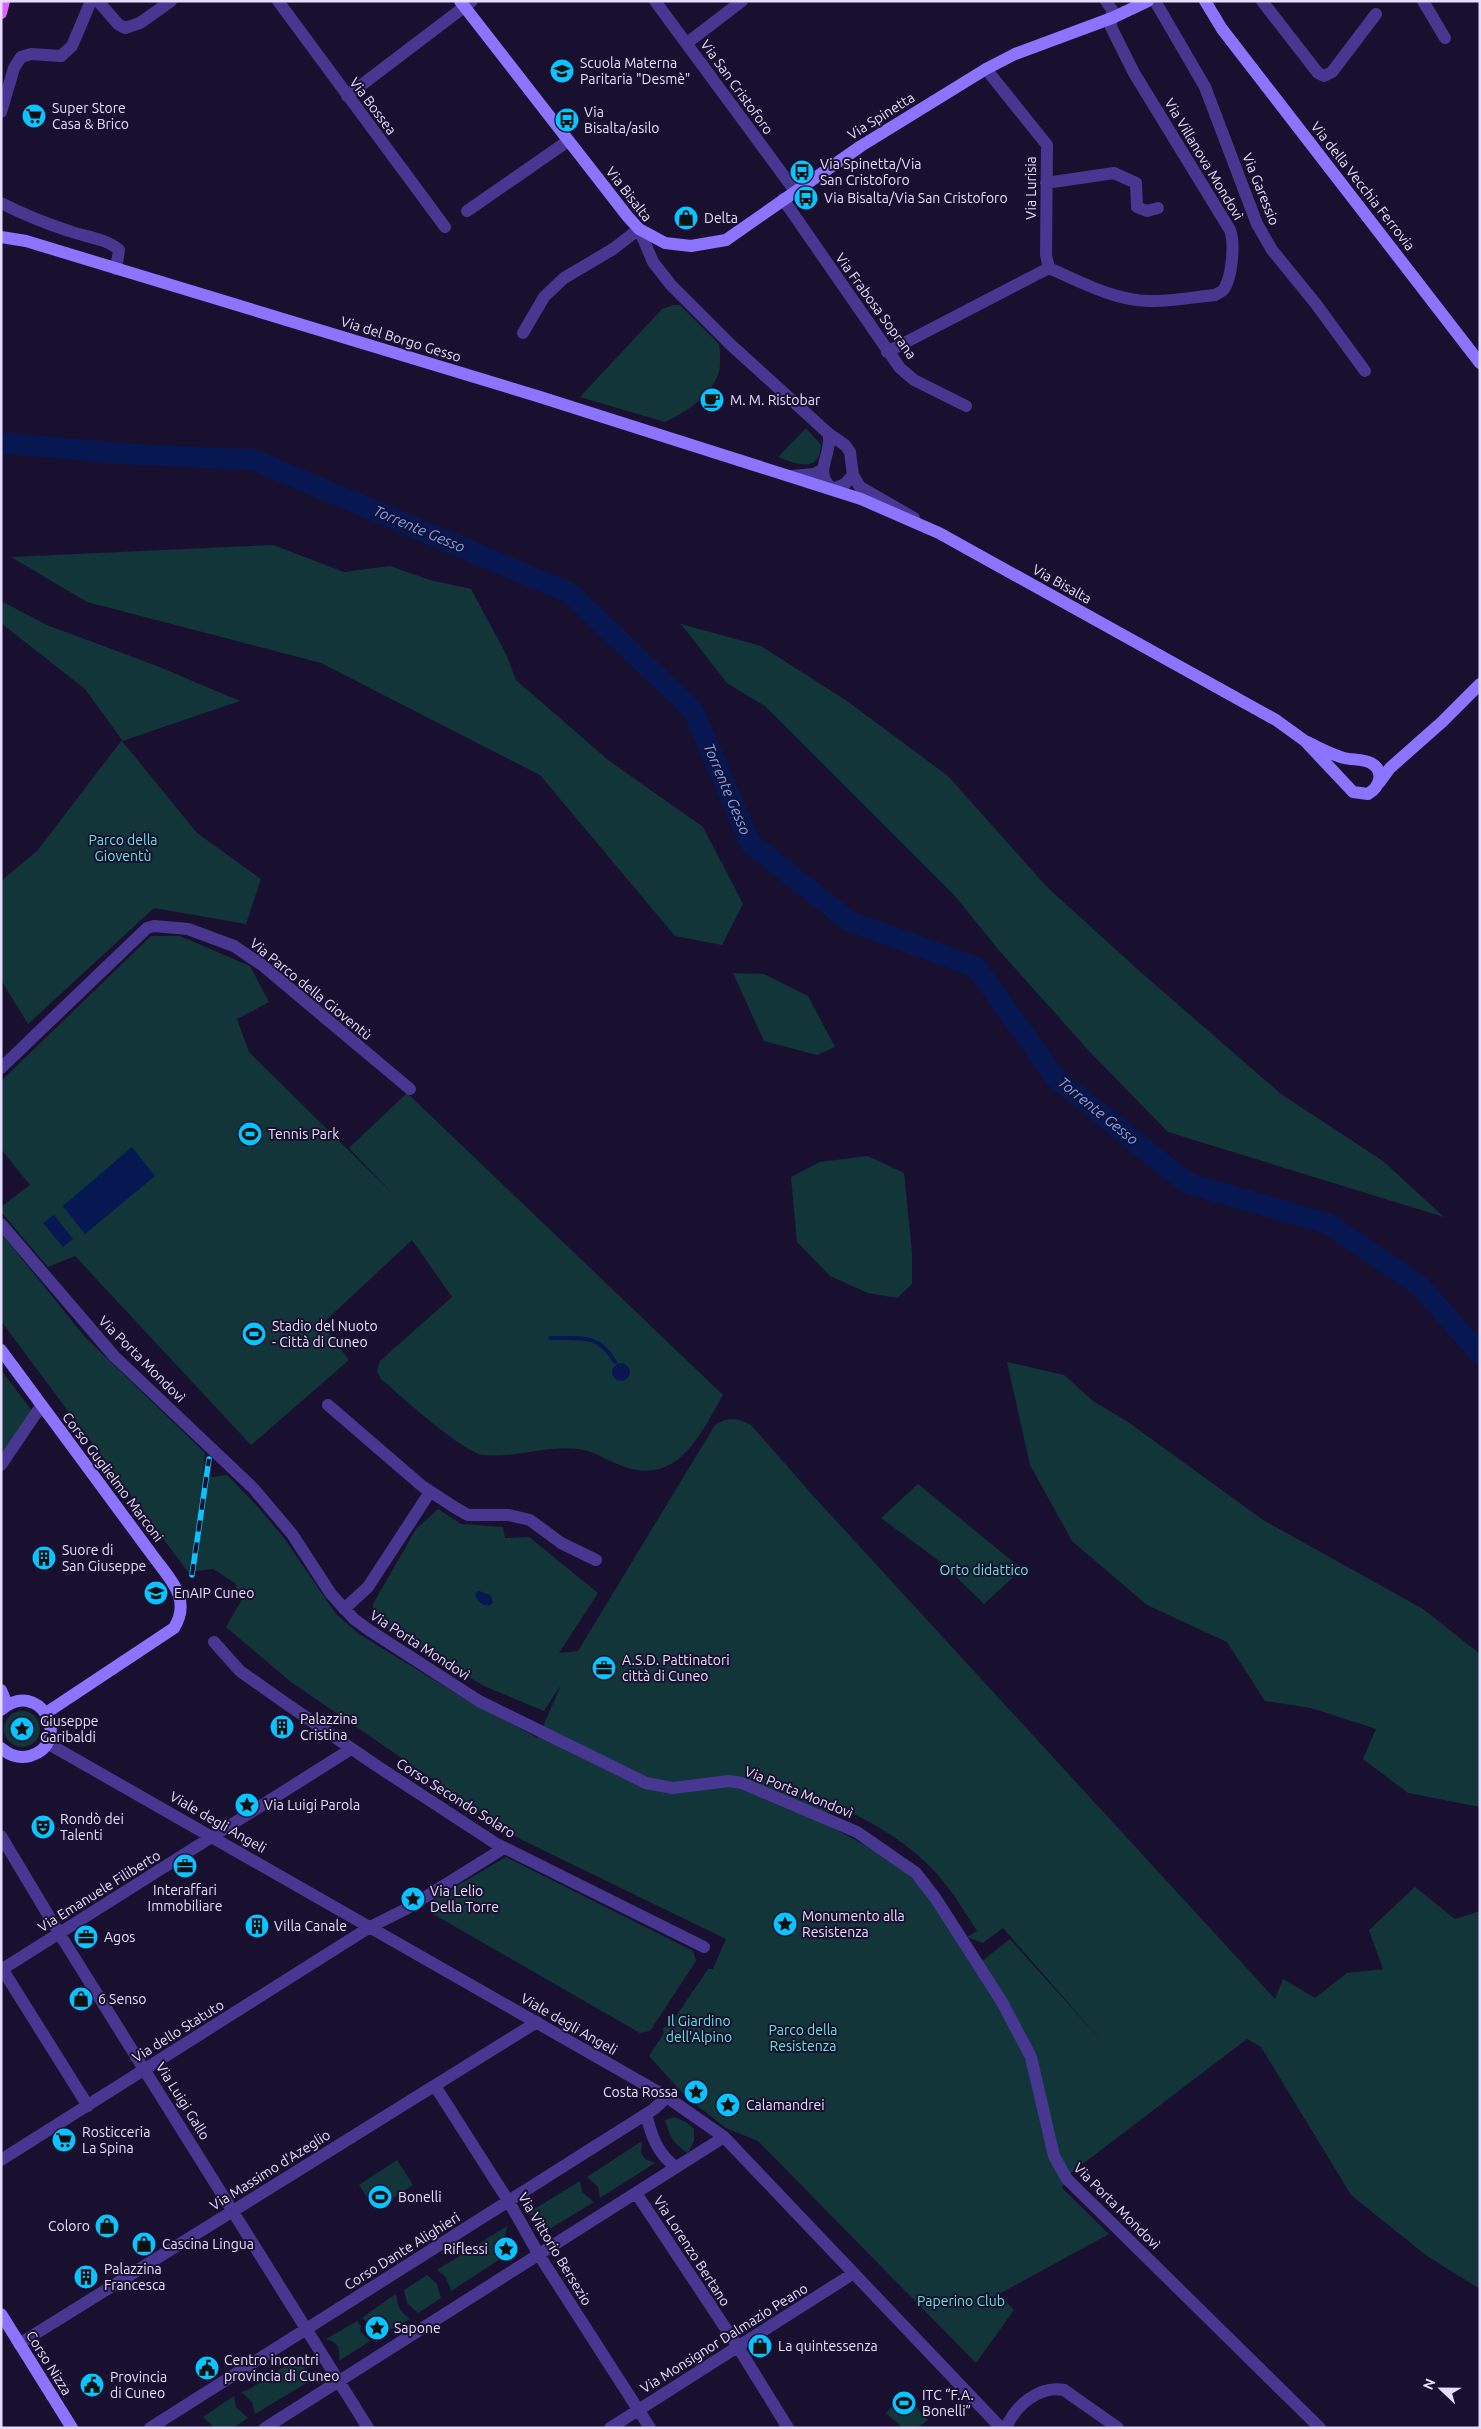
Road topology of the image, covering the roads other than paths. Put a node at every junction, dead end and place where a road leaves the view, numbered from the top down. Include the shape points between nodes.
1 (4, 1) edge
2 (91, 1) edge
3 (98, 1) edge
4 (172, 1) edge
5 (278, 1) edge
6 (655, 1) edge
7 (742, 1) edge
8 (1106, 1) edge
9 (1148, 1) edge
10 (1155, 1) edge
11 (1195, 1) edge
12 (1205, 1) edge
13 (1262, 1) edge
14 (1423, 1) edge
15 (465, 3) edge
16 (1, 13) edge
17 (1376, 14) dead end
18 (1112, 18) junction
19 (1222, 29) junction
20 (1445, 38) dead end
21 (687, 43) junction
22 (986, 69) junction
23 (347, 96) junction
24 (1, 112) edge
25 (568, 141) junction
26 (1046, 182) junction
27 (795, 191) junction
28 (783, 199) junction
29 (1, 203) edge
30 (1158, 208) dead end
31 (467, 211) dead end
32 (445, 227) dead end
33 (639, 229) junction
34 (1, 237) edge
35 (1049, 268) junction
36 (116, 269) junction
37 (523, 333) dead end
38 (887, 352) junction
39 (1480, 363) edge
40 (1365, 372) dead end
41 (966, 406) dead end
42 (830, 434) junction
43 (822, 470) junction
44 (853, 475) junction
45 (792, 476) junction
46 (832, 489) junction
47 (939, 533) junction
48 (1480, 684) edge
49 (1305, 741) junction
50 (1411, 749) junction
51 (1361, 761) junction
52 (1379, 783) junction
53 (1346, 784) junction
54 (1, 1068) edge
55 (410, 1089) dead end
56 (1, 1224) edge
57 (1, 1350) edge
58 (328, 1405) dead end
59 (41, 1406) junction
60 (1, 1465) edge
61 (430, 1492) junction
62 (596, 1560) dead end
63 (344, 1609) junction
64 (214, 1642) dead end
65 (1, 1690) edge
66 (4, 1707) edge
67 (46, 1713) junction
68 (47, 1743) junction
69 (1, 1748) edge
70 (351, 1749) junction
71 (1, 1836) edge
72 (213, 1837) junction
73 (504, 1848) junction
74 (370, 1927) junction
75 (59, 1933) junction
76 (704, 1946) dead end
77 (2, 1969) edge
78 (537, 2022) junction
79 (146, 2069) junction
80 (435, 2086) junction
81 (667, 2097) junction
82 (88, 2106) junction
83 (646, 2114) junction
84 (724, 2137) junction
85 (1, 2160) edge
86 (676, 2167) junction
87 (636, 2193) junction
88 (509, 2202) junction
89 (232, 2211) junction
90 (538, 2255) junction
91 (854, 2273) junction
92 (1, 2314) edge
93 (307, 2328) junction
94 (19, 2344) junction
95 (738, 2347) junction
96 (339, 2382) junction
97 (638, 2410) junction
98 (72, 2428) edge
99 (150, 2428) edge
100 (265, 2428) edge
101 (368, 2428) edge
102 (610, 2428) edge
103 (650, 2428) edge
104 (788, 2428) edge
105 (1001, 2428) edge
106 (1006, 2428) edge
107 (1118, 2428) edge
108 (1320, 2428) edge

1 - 16 main road
2 - 24 street via 72,46 61,56 31,54 22,57 14,68
3 - 4 street via 125,28 140,23
5 - 23 street, Via Bossea
6 - 21 street, Via San Cristoforo
7 - 21 street
8 - 18 street, Via Villanova Mondovì via 1112,10
9 - 18 street, Via Spinetta
10 - 40 street, Via Garessio via 1205,87 1264,237
11 - 19 street, Via della Vecchia Ferrovia
12 - 19 street, Via della Vecchia Ferrovia
13 - 17 street via 1318,73 1324,76 1332,72
14 - 20 street
15 - 23 street
15 - 25 street, Via Bisalta
18 - 22 street, Via Spinetta via 1015,54
18 - 35 street, Via Villanova Mondovì via 1111,27 1134,73 1230,230 1233,238 1227,282 1215,295 1149,301 1114,295
19 - 39 street, Via della Vecchia Ferrovia
21 - 27 street, Via San Cristoforo
22 - 26 street, Via Lurisia via 1047,145
22 - 27 street, Via Spinetta
23 - 32 street, Via Bossea
25 - 31 street
25 - 33 street, Via Bisalta
26 - 30 street via 1114,173 1136,183 1137,207 1147,211
26 - 35 street, Via Lurisia via 1046,255
27 - 28 street, Via Spinetta
28 - 33 street, Via Spinetta via 726,240 691,246 665,243
28 - 38 street, Via Frabosa Soprana
29 - 36 street via 70,232 112,243 119,250
33 - 37 street via 564,278 544,297
33 - 42 street, Via Bisalta via 653,262 671,285 731,346
34 - 36 street, Via del Borgo Gesso via 26,241
35 - 38 street
36 - 45 street, Via del Borgo Gesso
38 - 41 street, Via Frabosa Soprana via 914,380
42 - 43 street via 830,447
42 - 44 street, Via Bisalta via 850,452
43 - 45 street, Via del Borgo Gesso
43 - 46 street via 822,477
44 - 46 street via 845,484
44 - 47 street, Via Bisalta via 860,487
45 - 46 street, Via del Borgo Gesso
46 - 47 street, Via del Borgo Gesso
47 - 49 street, Via Bisalta via 1276,720
48 - 50 street
49 - 51 street, Via Bisalta via 1329,753
49 - 53 street, Via Bisalta
50 - 51 street via 1389,758
50 - 52 street
51 - 52 street via 1375,766
51 - 53 street via 1348,768
52 - 53 street, Via Bisalta via 1373,791 1363,795 1353,792
54 - 55 street, Via Parco della Gioventù via 147,928 154,926 188,929 234,946 262,965
56 - 63 street, Via Porta Mondovì via 114,1356 254,1489 292,1534
57 - 59 street, Corso Guglielmo Marconi
58 - 61 street
59 - 60 street
59 - 67 street, Corso Guglielmo Marconi via 176,1588 182,1604 181,1617 174,1628
61 - 62 street via 468,1514 509,1515 530,1520 561,1543
61 - 63 street via 368,1587
63 - 108 street, Via Porta Mondovì via 369,1630 479,1702 646,1783 673,1788 728,1781 742,1783 857,1832 916,1873 1002,2002 1031,2057 1054,2156 1067,2179
64 - 70 street, Corso Secondo Solaro via 240,1671
65 - 66 street
66 - 67 street via 24,1700 40,1706
67 - 68 street via 50,1724
68 - 69 street via 42,1750 27,1757 10,1754
68 - 72 street, Viale degli Angeli
70 - 72 street
70 - 73 street, Corso Secondo Solaro
71 - 75 street, Via Luigi Gallo
72 - 74 street, Viale degli Angeli
72 - 75 street, Via Emanuele Filiberto
73 - 74 street via 406,1909
73 - 76 street, Corso Secondo Solaro
74 - 78 street, Viale degli Angeli
74 - 79 street, Via dello Statuto
75 - 77 street, Via Emanuele Filiberto
75 - 79 street, Via Luigi Gallo
77 - 82 street
78 - 80 street, Via Massimo d'Azeglio
78 - 81 street, Viale degli Angeli
79 - 82 street, Via dello Statuto
79 - 89 street, Via Luigi Gallo
80 - 88 street, Via Vittorio Bersezio
80 - 89 street, Via Massimo d'Azeglio
81 - 83 street, Corso Dante Alighieri
81 - 84 street, Viale degli Angeli
82 - 85 street, Via dello Statuto
83 - 86 street via 656,2144
83 - 88 street, Corso Dante Alighieri
84 - 86 street
84 - 91 street, Viale degli Angeli
86 - 87 street
87 - 90 street
87 - 95 street, Via Lorenzo Bertano
88 - 90 street, Via Vittorio Bersezio
88 - 93 street, Corso Dante Alighieri
89 - 93 street, Via Luigi Gallo
89 - 94 street, Via Massimo d'Azeglio
90 - 96 street
90 - 97 street, Via Vittorio Bersezio
91 - 95 street, Via Monsignor Dalmazio Peano
91 - 105 street, Viale degli Angeli
92 - 94 street, Corso Nizza
93 - 96 street, Via Luigi Gallo
93 - 99 street, Corso Dante Alighieri
94 - 98 street, Corso Nizza
95 - 97 street, Via Monsignor Dalmazio Peano
95 - 104 street, Via Lorenzo Bertano
96 - 100 street
96 - 101 street, Via Luigi Gallo
97 - 102 street, Via Monsignor Dalmazio Peano
97 - 103 street, Via Vittorio Bersezio
106 - 107 street via 1011,2414 1023,2404 1036,2394 1056,2389 1064,2390

